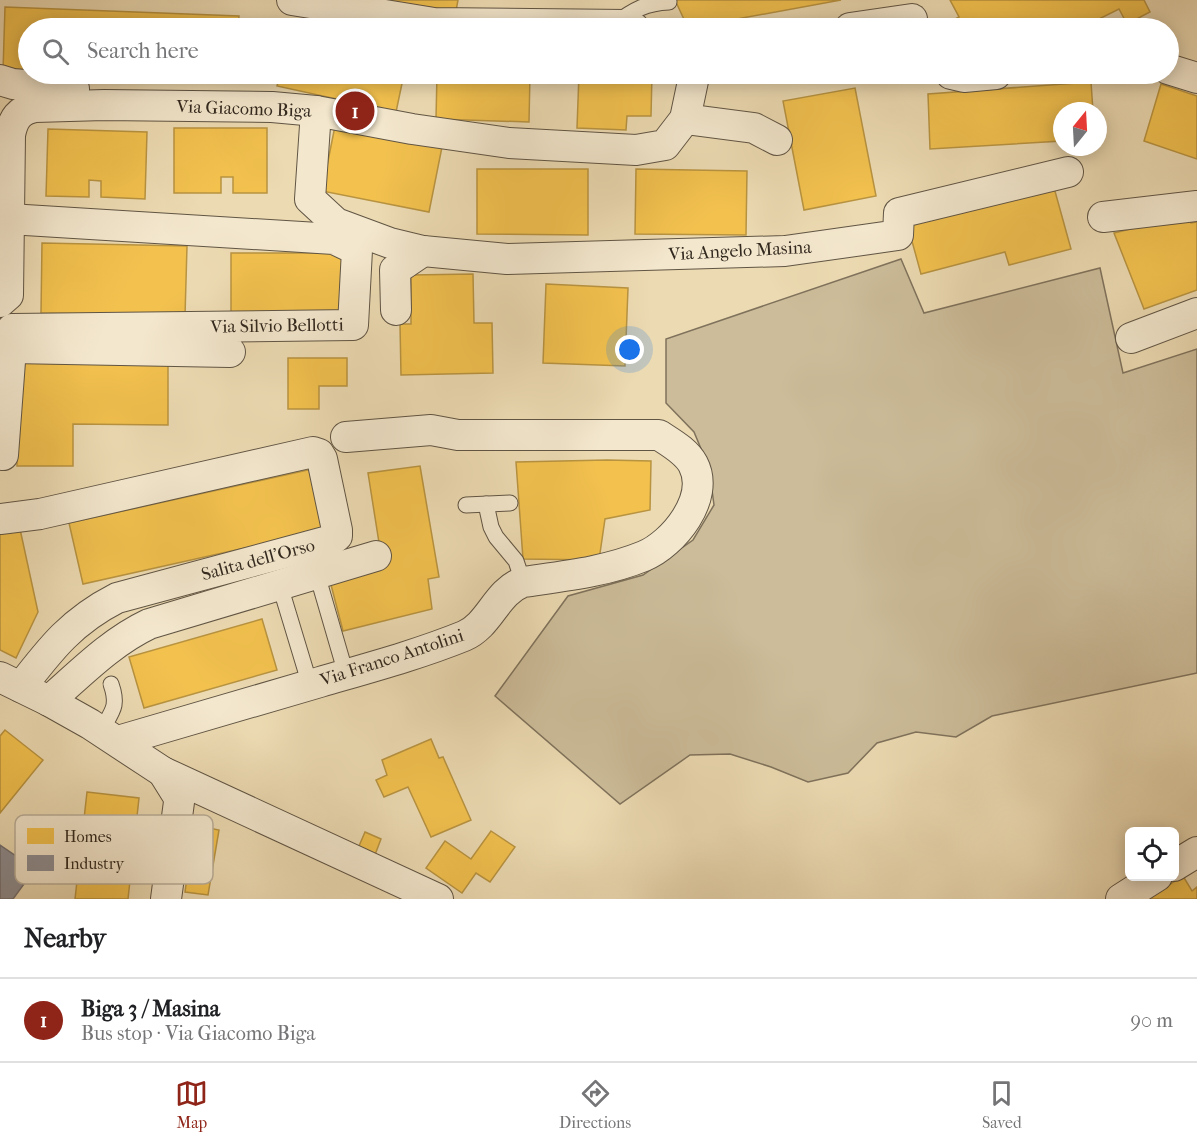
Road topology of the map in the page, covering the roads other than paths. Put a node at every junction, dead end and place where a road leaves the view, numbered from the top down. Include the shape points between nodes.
1 (292, 0) edge
2 (669, 2) dead end
3 (403, 18) edge
4 (628, 18) edge
5 (1179, 72) edge
6 (1197, 78) edge
7 (0, 80) edge
8 (692, 84) edge
9 (104, 105) junction
10 (316, 111) junction
11 (685, 119) junction
12 (777, 140) dead end
13 (1068, 172) dead end
14 (1197, 206) edge
15 (1103, 218) dead end
16 (9, 219) junction
17 (423, 251) junction
18 (0, 302) edge
19 (396, 310) dead end
20 (1197, 313) edge
21 (1131, 338) dead end
22 (11, 348) junction
23 (230, 352) dead end
24 (346, 437) dead end
25 (3, 455) dead end
26 (510, 503) dead end
27 (486, 504) junction
28 (466, 505) dead end
29 (0, 519) edge
30 (376, 556) dead end
31 (523, 582) junction
32 (321, 588) dead end
33 (284, 598) dead end
34 (346, 674) junction
35 (10, 682) edge
36 (111, 684) dead end
37 (310, 685) junction
38 (49, 701) junction
39 (109, 736) junction
40 (163, 772) junction
41 (177, 815) edge
42 (1197, 852) edge
43 (1179, 863) edge
44 (1149, 881) edge
45 (168, 884) edge
46 (166, 899) edge
47 (438, 899) edge
48 (1121, 899) edge

1 - 3 street
2 - 4 lane via 652,2 633,9
5 - 6 street
7 - 9 street via 87,90
8 - 11 street, Via Giacomo Biga
9 - 10 street, Via Giacomo Biga
9 - 16 street, Via Giacomo Biga via 35,107 18,114 10,135
10 - 11 street, Via Giacomo Biga via 508,143 636,150 665,144
10 - 17 street, Via Angelo Masina via 310,199 336,223
11 - 12 street via 754,128
13 - 17 street, Via Angelo Masina via 899,213 898,234 785,251 507,259
14 - 15 street
16 - 18 street, Via Giacomo Biga via 8,295
16 - 22 street, Via Silvio Bellotti via 334,239 357,250 353,325 12,330
17 - 19 street via 395,270
20 - 21 street
22 - 23 street, Via Silvio Bellotti
22 - 25 street
24 - 31 street, Via Franco Antolini via 431,430 458,435 646,434 658,435 685,454 696,476 691,511 679,529 647,555 588,573
26 - 27 lane
27 - 28 lane
27 - 31 lane via 491,527 516,561
29 - 35 street, Salita dell'Orso via 40,514 313,452 322,459 337,530 332,540 117,598 69,630
30 - 38 street, Salita dell'Orso via 149,624 129,634
31 - 34 street, Via Franco Antolini via 503,594 481,625 466,635
32 - 34 lane
33 - 37 lane
34 - 37 street, Via Franco Antolini
35 - 38 street, Salita dell'Orso
36 - 39 lane via 116,704
37 - 39 street, Via Franco Antolini
38 - 39 street, Salita dell'Orso
39 - 40 street, Salita dell'Orso
40 - 41 street via 178,796
40 - 47 street, Salita dell'Orso
42 - 43 street
44 - 48 street
45 - 46 street

